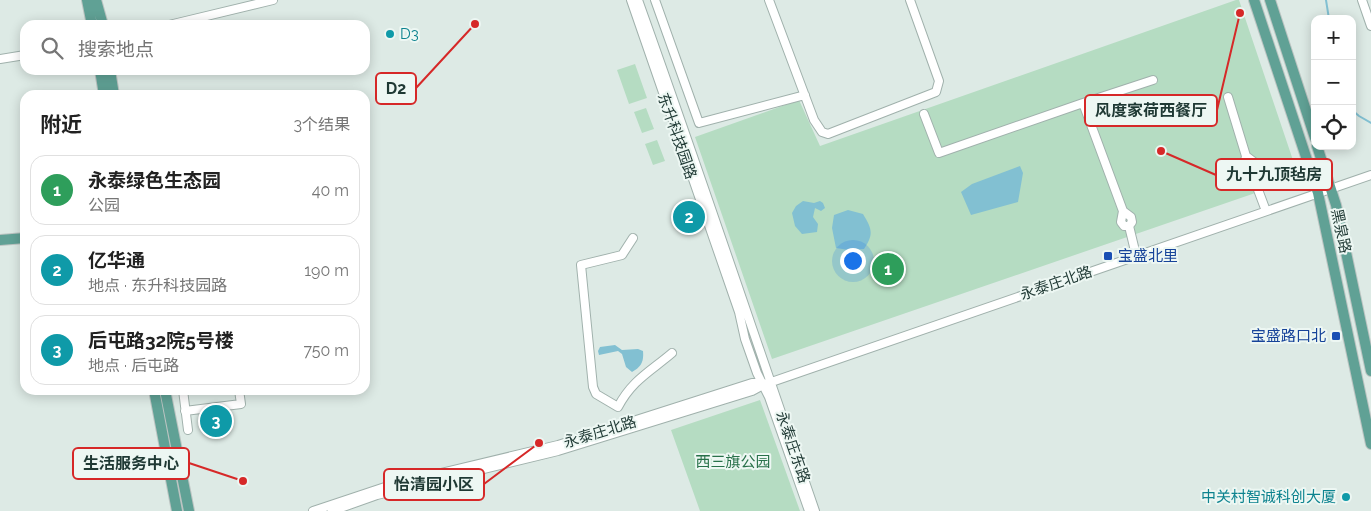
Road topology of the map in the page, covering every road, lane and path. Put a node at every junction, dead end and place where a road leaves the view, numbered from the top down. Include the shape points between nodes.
1 (87, 0) edge
2 (96, 0) edge
3 (273, 0) edge
4 (631, 0) edge
5 (638, 0) edge
6 (655, 0) edge
7 (769, 0) edge
8 (910, 0) edge
9 (1254, 0) edge
10 (1270, 0) edge
11 (1362, 0) edge
12 (91, 20) edge
13 (101, 20) edge
14 (190, 20) edge
15 (1371, 26) edge
16 (20, 56) edge
17 (0, 59) edge
18 (101, 75) edge
19 (111, 75) edge
20 (1153, 80) dead end
21 (103, 90) edge
22 (113, 90) edge
23 (804, 95) junction
24 (1228, 97) dead end
25 (1083, 103) junction
26 (924, 114) dead end
27 (1311, 126) edge
28 (1319, 150) edge
29 (1371, 175) edge
30 (1331, 188) junction
31 (1318, 193) junction
32 (1266, 211) junction
33 (20, 238) edge
34 (633, 238) dead end
35 (0, 240) edge
36 (1136, 255) junction
37 (672, 353) dead end
38 (1371, 371) edge
39 (765, 383) junction
40 (155, 395) edge
41 (167, 395) edge
42 (183, 395) edge
43 (240, 395) edge
44 (185, 411) junction
45 (188, 430) dead end
46 (1371, 444) edge
47 (177, 511) edge
48 (189, 511) edge
49 (313, 511) edge
50 (332, 511) edge
51 (809, 511) edge
52 (815, 511) edge

1 - 12 main road
2 - 13 main road
3 - 14 street
4 - 39 street, 东升科技园路 via 739,312 745,339
5 - 39 street, 东升科技园路 via 693,152
6 - 23 street via 698,123
7 - 23 street
8 - 23 street via 939,81 936,92 828,134 818,128
9 - 31 main road, 黑泉路
10 - 27 main road
11 - 15 street
16 - 17 street
18 - 21 main road
19 - 22 main road
20 - 25 street
24 - 32 street via 1246,156 1254,162 1254,179
25 - 26 street via 939,153
25 - 36 street via 1123,211 1131,217 1129,226
28 - 30 main road, 黑泉路
29 - 30 street, 永泰庄北路
30 - 31 street, 永泰庄北路
30 - 38 main road, 黑泉路
31 - 32 street, 永泰庄北路
31 - 46 main road, 黑泉路
32 - 36 street, 永泰庄北路
33 - 35 main road
34 - 37 street via 622,255 582,265 596,394 618,407 645,373
36 - 39 street, 永泰庄北路
39 - 49 street, 永泰庄北路 via 752,383 558,445 391,485
39 - 50 street, 永泰庄北路 via 752,391 558,452 377,495
39 - 51 street, 永泰庄东路
39 - 52 street, 永泰庄东路
40 - 47 main road
41 - 48 main road
42 - 44 street
43 - 44 street via 241,404
44 - 45 street

